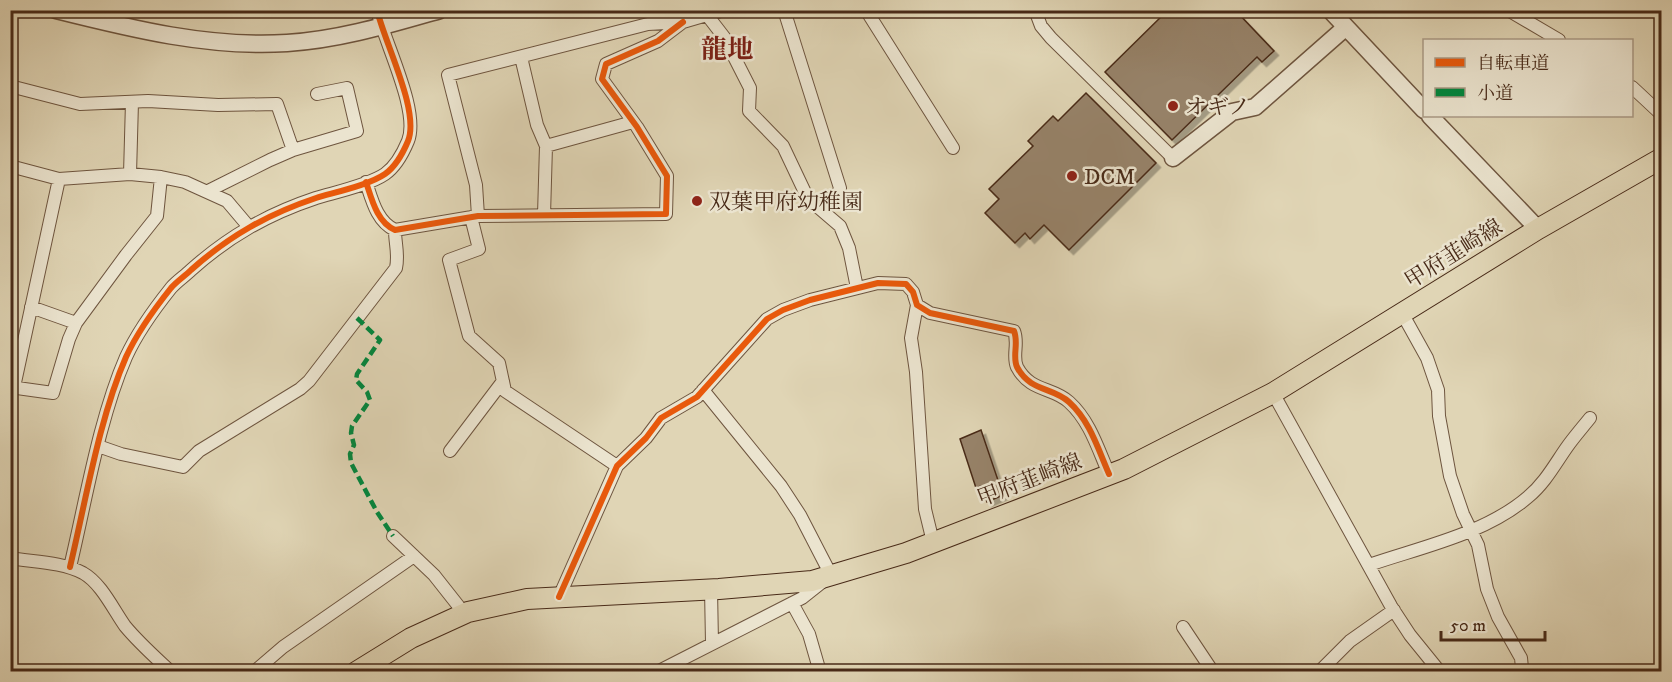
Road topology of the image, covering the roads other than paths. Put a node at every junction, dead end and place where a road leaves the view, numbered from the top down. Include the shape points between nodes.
1 (56, 10) edge
2 (440, 10) edge
3 (724, 10) edge
4 (784, 10) edge
5 (866, 10) edge
6 (1035, 10) edge
7 (1330, 10) edge
8 (1509, 10) edge
9 (707, 15) junction
10 (379, 19) edge
11 (683, 22) junction
12 (1346, 27) junction
13 (1557, 39) edge
14 (521, 57) junction
15 (10, 86) edge
16 (1633, 88) edge
17 (317, 94) dead end
18 (132, 102) junction
19 (1423, 108) edge
20 (1662, 115) edge
21 (1431, 117) edge
22 (633, 122) junction
23 (546, 146) junction
24 (953, 148) dead end
25 (293, 150) junction
26 (1173, 158) joint
27 (1662, 158) edge
28 (10, 166) edge
29 (130, 174) junction
30 (161, 177) junction
31 (59, 179) junction
32 (366, 182) junction
33 (208, 191) junction
34 (819, 208) junction
35 (544, 215) junction
36 (474, 216) junction
37 (249, 227) junction
38 (1538, 229) junction
39 (395, 230) junction
40 (857, 288) junction
41 (917, 305) junction
42 (31, 307) junction
43 (1402, 313) junction
44 (76, 323) junction
45 (503, 381) junction
46 (12, 387) edge
47 (703, 390) junction
48 (1273, 393) junction
49 (1590, 418) dead end
50 (99, 446) junction
51 (450, 451) dead end
52 (617, 466) junction
53 (1109, 474) junction
54 (1472, 531) junction
55 (393, 536) dead end
56 (933, 542) junction
57 (414, 556) junction
58 (10, 558) edge
59 (1369, 565) junction
60 (70, 567) junction
61 (831, 575) junction
62 (711, 589) junction
63 (559, 597) junction
64 (792, 603) junction
65 (1394, 610) junction
66 (464, 613) junction
67 (1183, 627) dead end
68 (712, 643) junction
69 (171, 672) edge
70 (254, 672) edge
71 (356, 672) edge
72 (657, 672) edge
73 (820, 672) edge
74 (1213, 672) edge
75 (1319, 672) edge
76 (1440, 672) edge
77 (1520, 672) edge

1 - 10 street via 162,35 220,42 288,43
2 - 10 street
3 - 9 street
4 - 34 street via 840,188 836,199
5 - 24 street
6 - 26 street via 1051,38
7 - 12 street
8 - 13 street
9 - 11 street
9 - 34 street via 724,37 750,88 749,111 783,146 810,203
10 - 32 street via 412,126 394,165 386,174
11 - 14 street via 648,24
11 - 22 street via 658,41 606,64 602,79
12 - 19 street
12 - 26 street via 1255,107 1232,112
14 - 23 street
14 - 36 street via 448,75 476,185
15 - 18 street via 80,104
16 - 20 street
17 - 25 street via 347,88 357,131
18 - 25 street via 277,104
18 - 29 street
21 - 38 street
22 - 23 street
22 - 35 street via 667,176 666,214
23 - 35 street
25 - 33 street
27 - 38 main road, 甲府韮崎線
28 - 31 street
29 - 30 street
29 - 31 street
30 - 33 street
30 - 44 street via 158,216
31 - 42 street
32 - 37 street via 307,201
32 - 39 street via 377,212
33 - 37 street via 227,201
34 - 40 street via 840,226
35 - 36 street
36 - 39 street
36 - 45 street via 479,249 450,260 469,336 499,363
37 - 50 street via 226,240 172,287 147,321 127,355 110,399
38 - 43 main road, 甲府韮崎線
39 - 50 street via 394,245 399,255 396,268 300,389 199,451 183,467
40 - 41 street via 878,283 906,284
40 - 47 street via 810,300 767,319
41 - 53 street via 930,313 1014,331 1018,369 1034,386 1058,394 1070,403 1090,429
41 - 56 street via 911,338 925,509
42 - 44 street
42 - 46 street
43 - 48 main road, 甲府韮崎線
43 - 54 street via 1438,390 1450,476
44 - 46 street via 53,393
45 - 51 street
45 - 52 street via 506,391
47 - 52 street via 662,418
47 - 61 street via 781,486
48 - 53 main road, 甲府韮崎線
48 - 59 street
49 - 54 street via 1528,498
50 - 60 street
52 - 63 street
53 - 56 main road, 甲府韮崎線
54 - 59 street
54 - 77 street via 1486,589 1521,658
55 - 57 street
56 - 61 main road, 甲府韮崎線
57 - 66 street
57 - 70 street via 283,647
58 - 60 street
59 - 65 street
60 - 69 street via 97,584 127,628
61 - 62 main road, 甲府韮崎線 via 812,581
61 - 64 street
62 - 63 main road, 甲府韮崎線
62 - 68 street
63 - 66 main road, 甲府韮崎線 via 527,599
64 - 68 street
64 - 73 street via 809,634
65 - 75 street via 1350,641
65 - 76 street
66 - 71 main road, 甲府韮崎線 via 411,638
67 - 74 street
68 - 72 street

